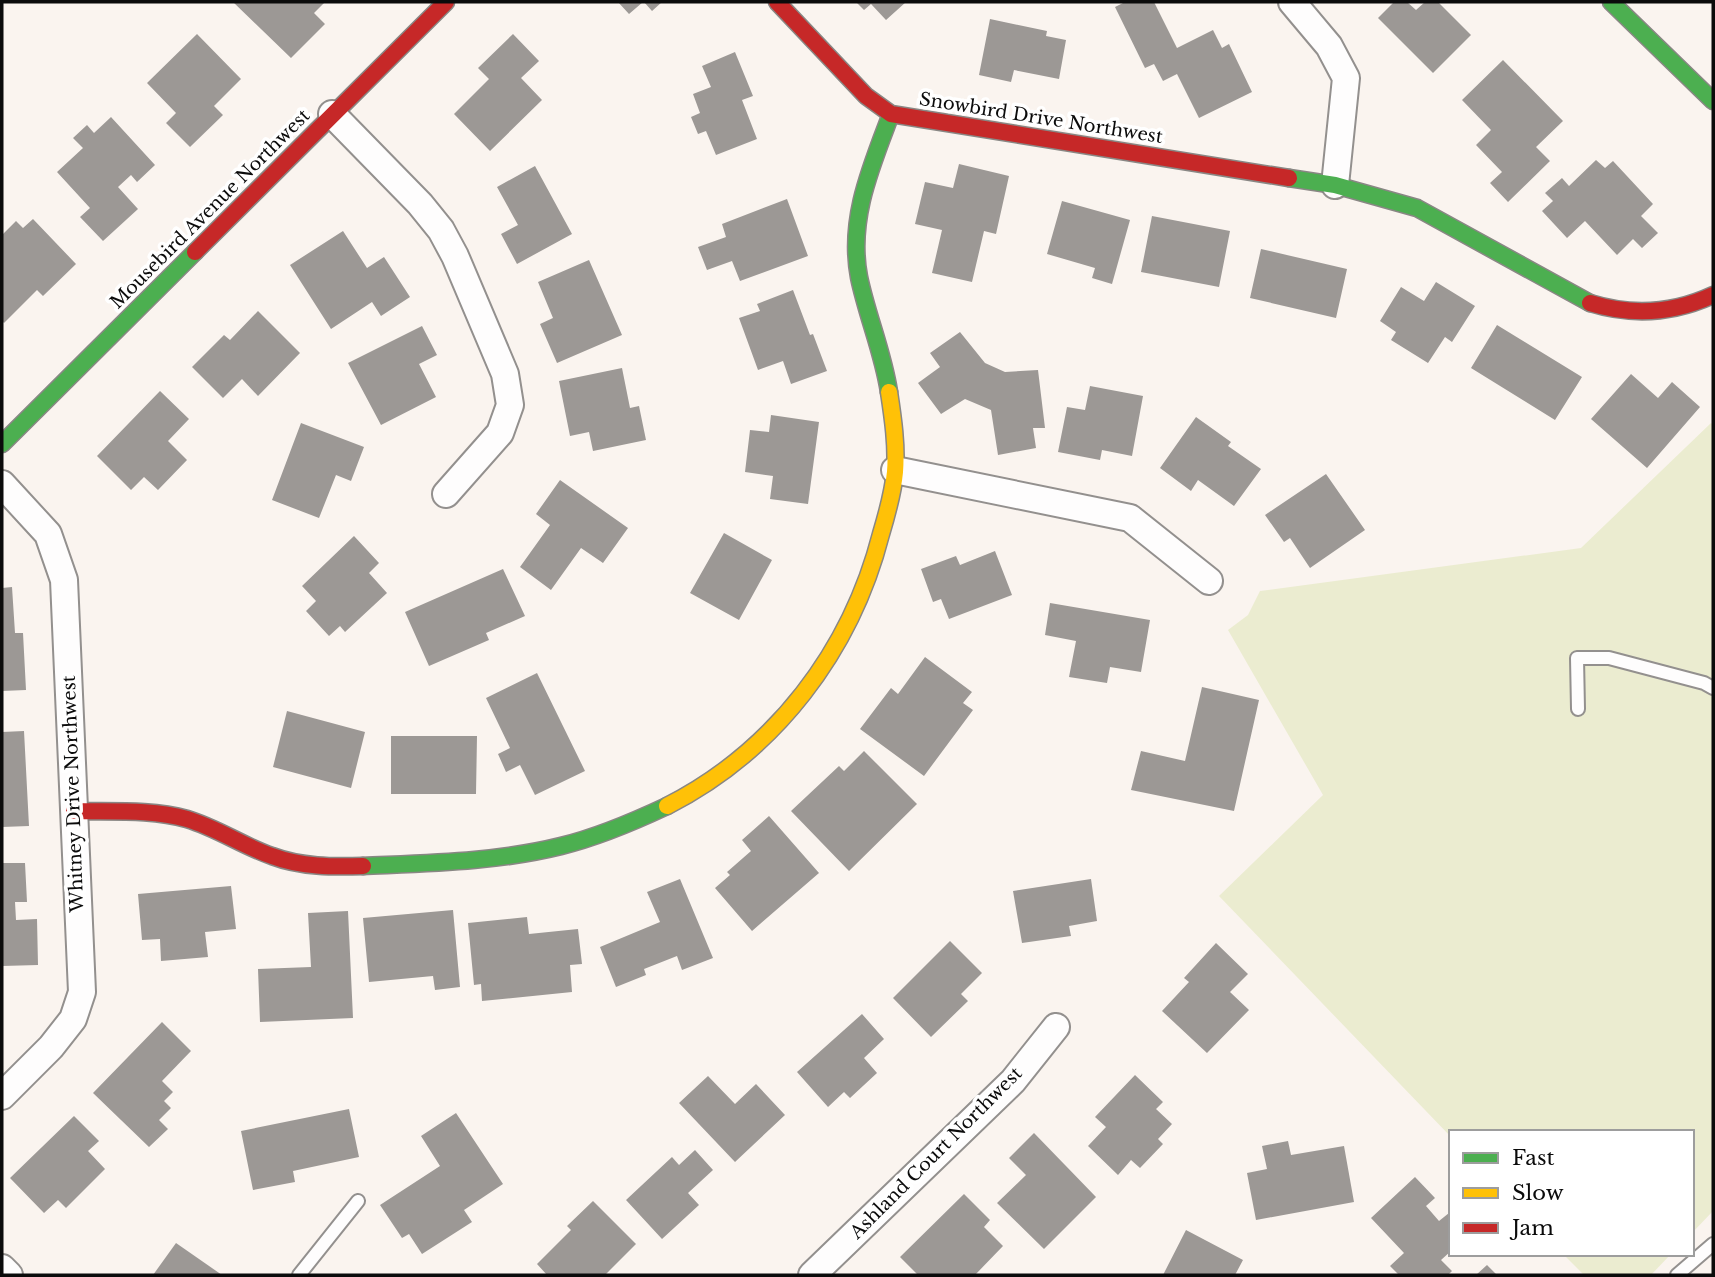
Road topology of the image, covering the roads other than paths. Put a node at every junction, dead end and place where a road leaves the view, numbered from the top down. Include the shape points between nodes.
1 (446, 2) edge
2 (777, 2) edge
3 (1292, 2) edge
4 (1611, 2) edge
5 (1713, 101) edge
6 (332, 114) junction
7 (891, 114) junction
8 (1335, 185) junction
9 (1713, 295) edge
10 (2, 444) edge
11 (895, 470) junction
12 (2, 484) edge
13 (446, 494) dead end
14 (1209, 581) dead end
15 (1713, 688) edge
16 (1577, 709) dead end
17 (74, 811) junction
18 (1056, 1027) dead end
19 (2, 1096) edge
20 (358, 1201) dead end
21 (1713, 1244) edge
22 (2, 1268) edge
23 (9, 1275) edge
24 (299, 1275) edge
25 (812, 1275) edge
26 (1677, 1275) edge

1 - 6 street, Mousebird Avenue Northwest
2 - 7 street via 866,96
3 - 8 street via 1329,46 1346,78
4 - 5 street
6 - 10 street, Mousebird Avenue Northwest
6 - 13 street via 441,230 505,374 510,405 500,433
7 - 8 street, Snowbird Drive Northwest
7 - 11 street via 861,196 856,242 859,279 886,372
8 - 9 street, Snowbird Drive Northwest via 1417,208 1606,309 1675,310
11 - 14 street via 1130,518
11 - 17 street via 869,578 823,671 784,720 747,755 694,793 647,817 582,841 530,852 362,867 302,864 261,854 188,820 152,812
12 - 17 street, Whitney Drive Northwest via 48,534 64,580
15 - 16 lane via 1609,658 1577,658
17 - 19 street, Whitney Drive Northwest via 82,992 73,1019
18 - 25 street, Ashland Court Northwest via 1013,1081
20 - 24 lane
21 - 26 lane
22 - 23 street

